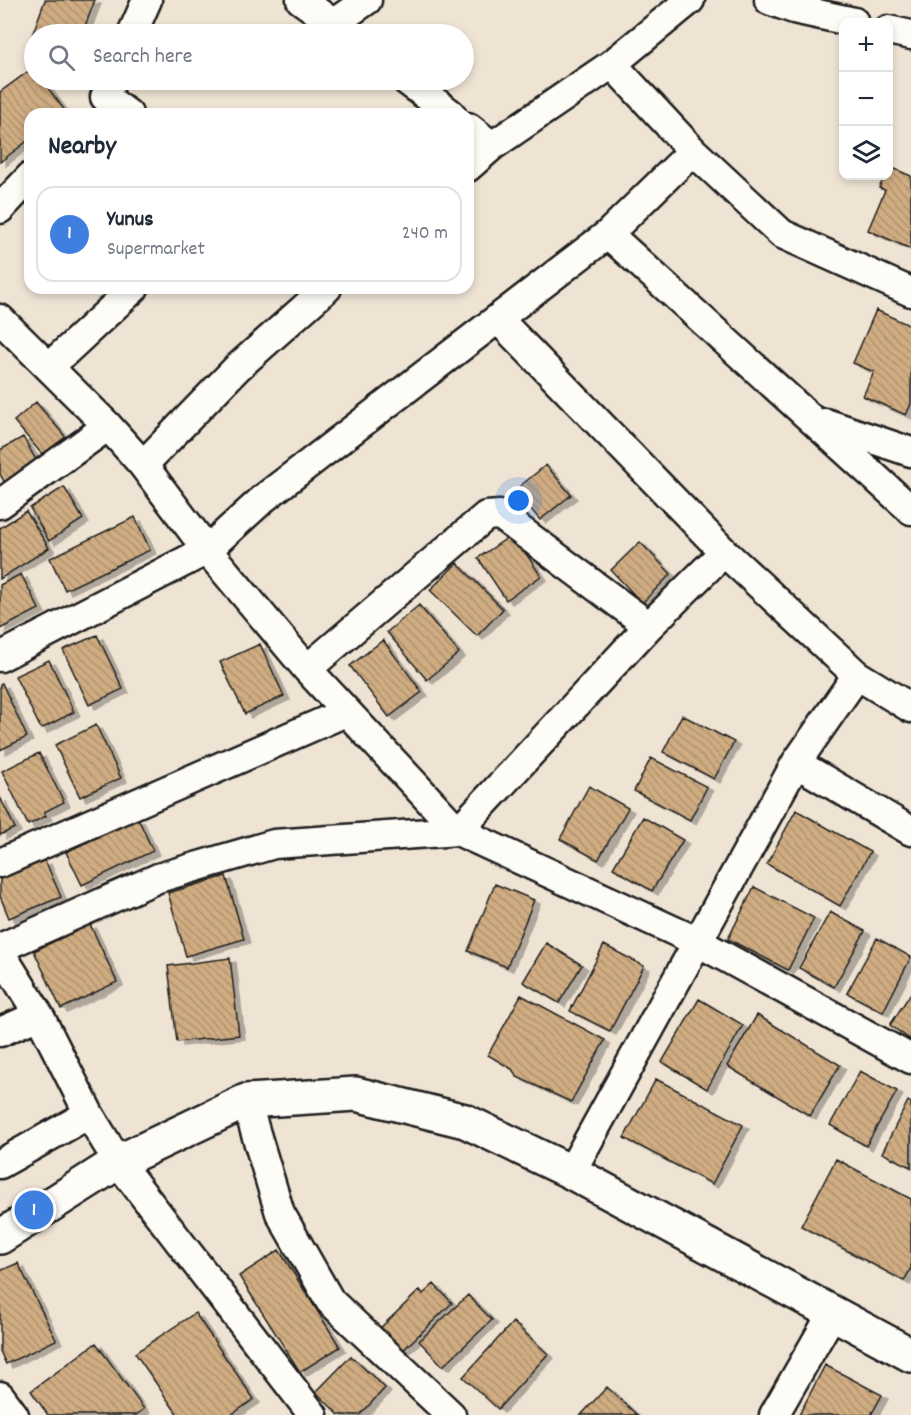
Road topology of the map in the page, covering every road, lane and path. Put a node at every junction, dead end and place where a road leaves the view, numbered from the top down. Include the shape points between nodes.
1 (147, 0) edge
2 (301, 0) edge
3 (367, 0) edge
4 (690, 0) edge
5 (769, 0) edge
6 (818, 8) edge
7 (844, 18) edge
8 (136, 24) edge
9 (334, 24) edge
10 (345, 24) edge
11 (893, 31) edge
12 (911, 35) edge
13 (612, 64) junction
14 (419, 90) edge
15 (102, 97) edge
16 (119, 108) edge
17 (443, 108) edge
18 (474, 132) edge
19 (492, 146) junction
20 (693, 151) junction
21 (474, 162) edge
22 (24, 183) edge
23 (0, 209) edge
24 (608, 234) junction
25 (911, 292) edge
26 (128, 294) edge
27 (320, 294) edge
28 (0, 319) edge
29 (498, 319) junction
30 (49, 367) junction
31 (815, 420) junction
32 (108, 426) junction
33 (911, 452) edge
34 (143, 465) junction
35 (0, 504) edge
36 (911, 510) edge
37 (207, 550) junction
38 (724, 552) junction
39 (649, 626) junction
40 (0, 657) edge
41 (307, 669) junction
42 (857, 675) junction
43 (911, 708) edge
44 (346, 712) junction
45 (796, 763) junction
46 (459, 831) junction
47 (911, 831) edge
48 (0, 863) edge
49 (696, 941) junction
50 (0, 950) edge
51 (39, 1015) junction
52 (0, 1032) edge
53 (911, 1059) edge
54 (246, 1101) junction
55 (88, 1114) junction
56 (118, 1162) junction
57 (0, 1164) edge
58 (571, 1172) junction
59 (0, 1237) edge
60 (832, 1314) junction
61 (904, 1357) edge
62 (0, 1396) edge
63 (14, 1415) edge
64 (313, 1415) edge
65 (451, 1415) edge
66 (774, 1415) edge

1 - 8 street
2 - 9 street
3 - 10 street
4 - 13 street
5 - 6 street
6 - 7 street
11 - 12 street
13 - 19 street
13 - 20 street
14 - 17 street
15 - 16 street
18 - 19 street
19 - 21 street
20 - 24 street
20 - 25 street via 782,234
22 - 23 street
24 - 29 street
24 - 31 street
26 - 30 street
27 - 34 street via 237,368
28 - 30 street
29 - 37 street via 264,498
29 - 38 street
30 - 32 street
31 - 33 street
31 - 36 street
32 - 34 street
32 - 35 street
34 - 37 street
37 - 40 street
37 - 41 street
38 - 39 street
38 - 42 street
39 - 41 street via 500,515 486,516
39 - 46 street
41 - 44 street
42 - 43 street
42 - 45 street
44 - 46 street
44 - 48 street
45 - 47 street
45 - 49 street
46 - 49 street
46 - 50 street via 274,844 158,878
49 - 53 street
49 - 58 street
50 - 51 street
51 - 52 street
51 - 55 street
54 - 56 street
54 - 58 street via 356,1095 465,1121
54 - 65 street via 280,1213 330,1301
55 - 56 street
55 - 57 street
56 - 59 street
56 - 64 street
58 - 60 street
60 - 61 street
60 - 66 street
62 - 63 street

